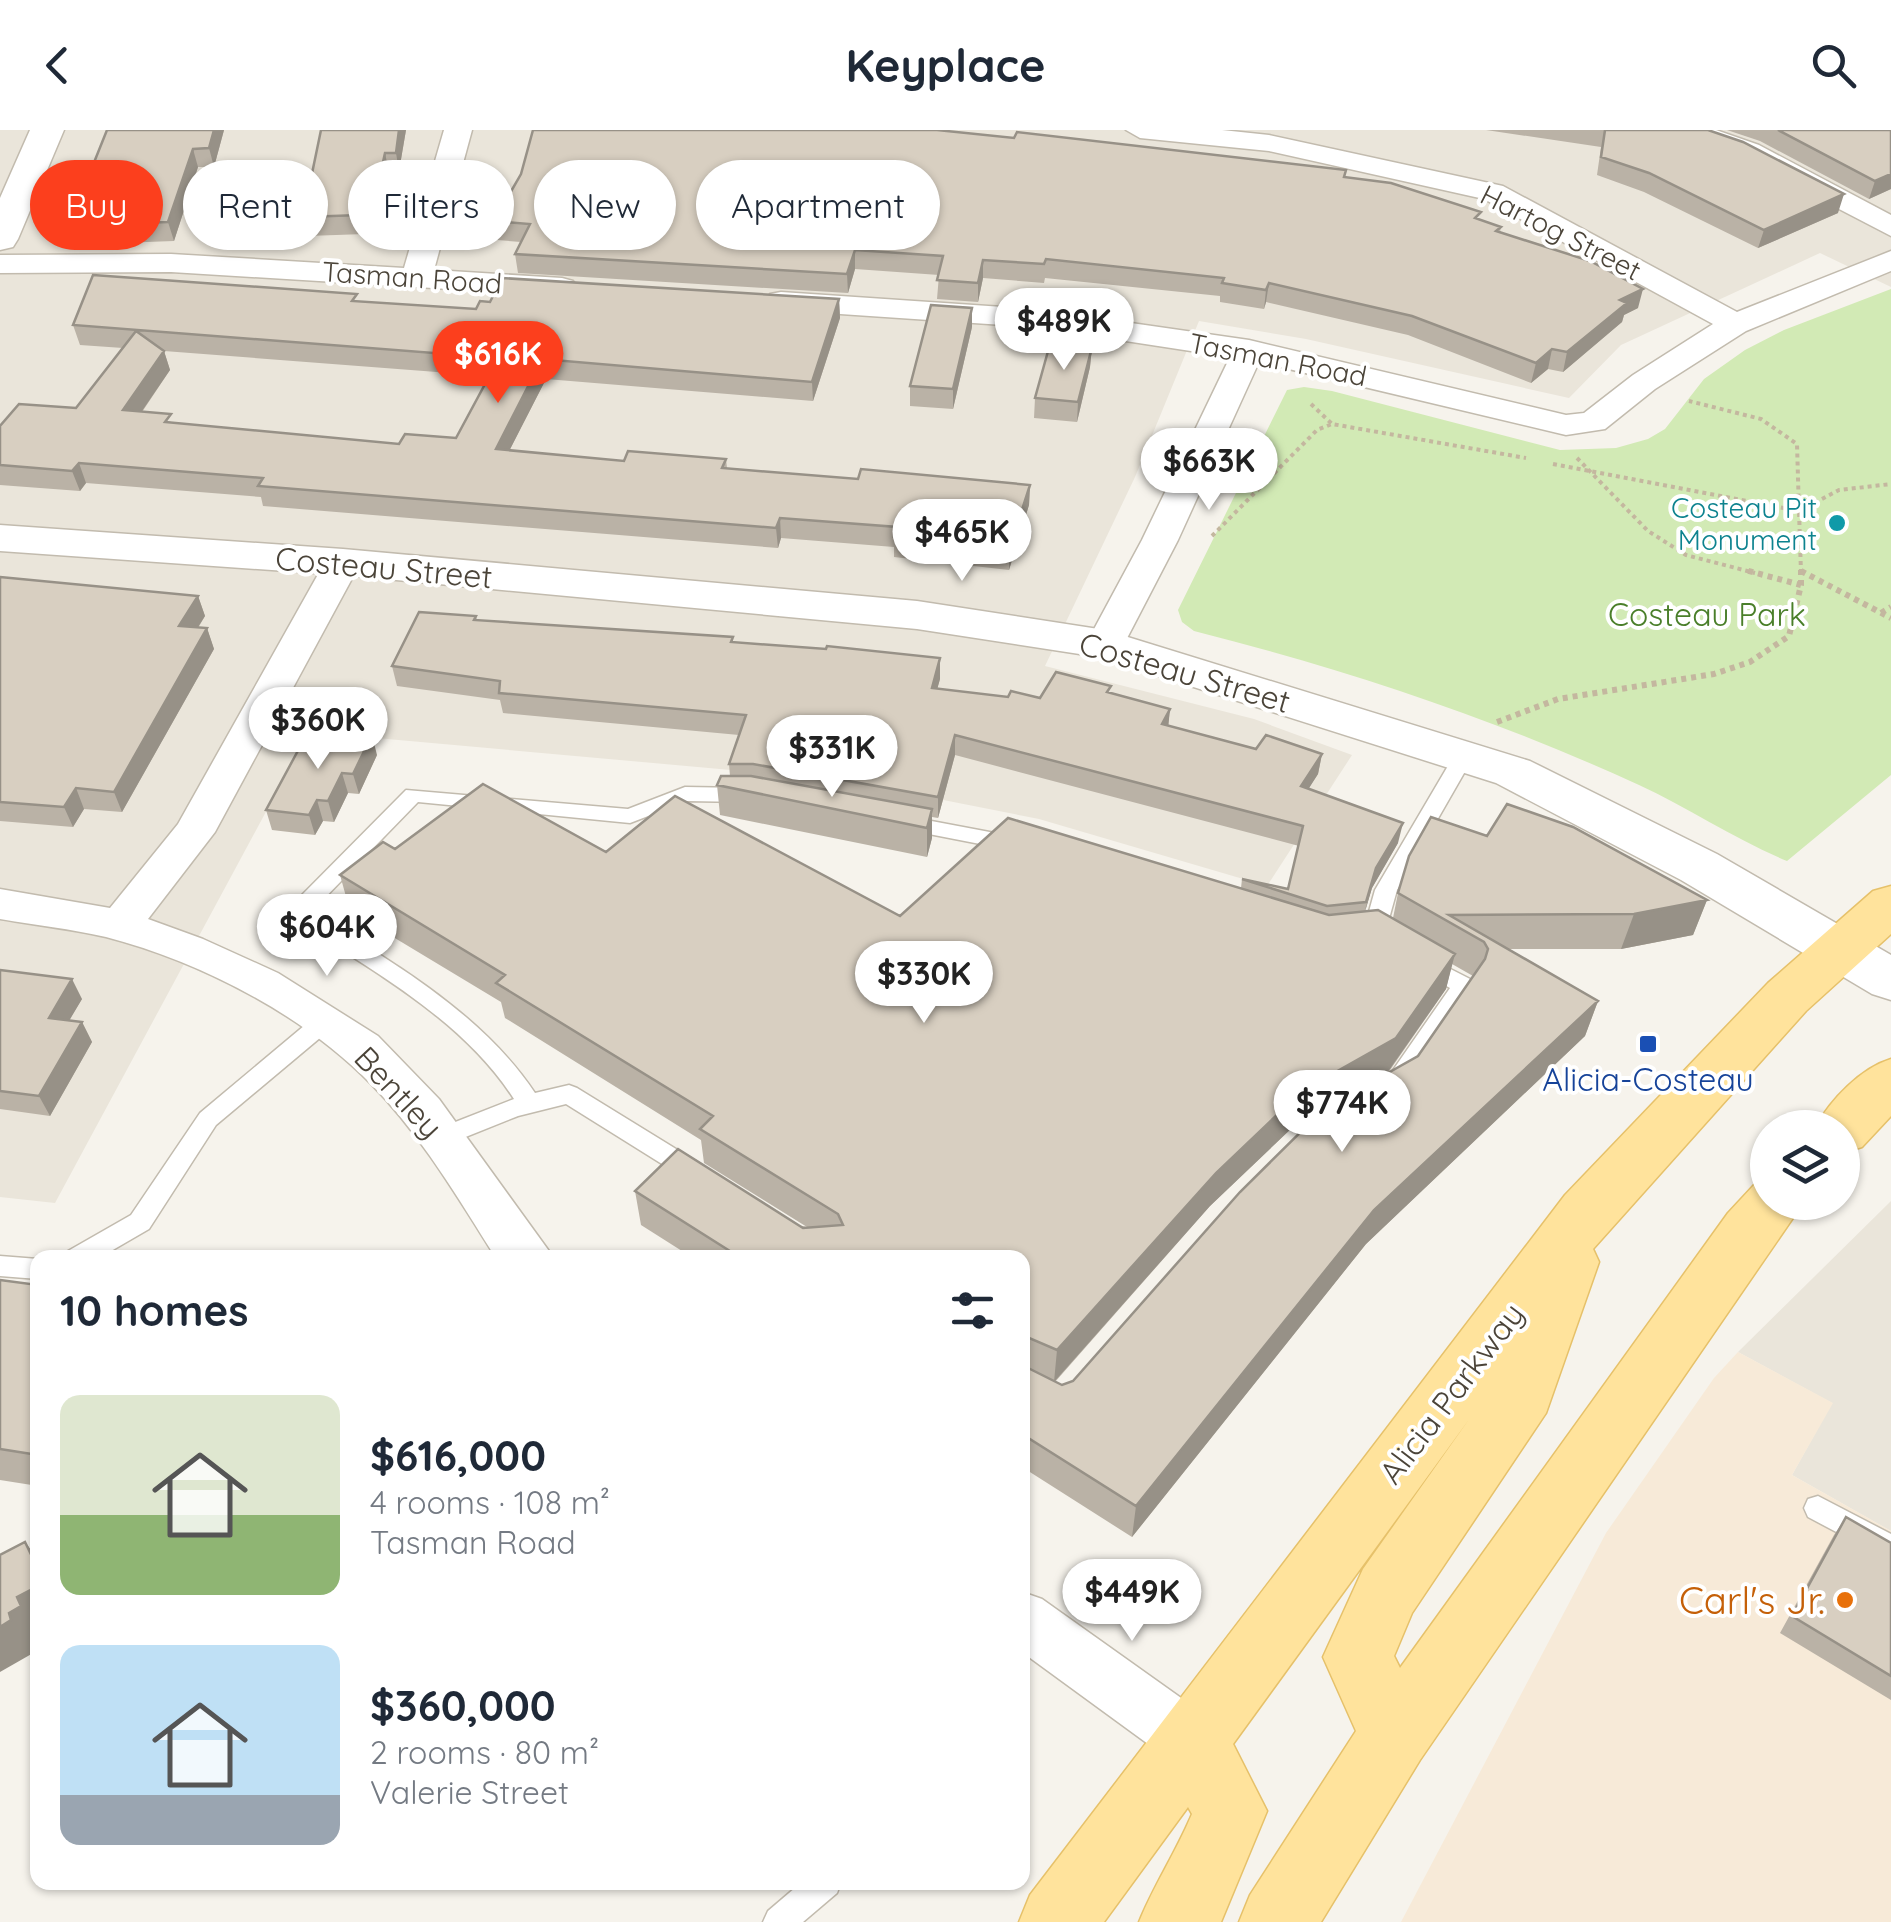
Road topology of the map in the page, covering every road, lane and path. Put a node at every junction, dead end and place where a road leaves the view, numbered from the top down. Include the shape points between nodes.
1 (47, 130) edge
2 (458, 130) edge
3 (1140, 130) edge
4 (1690, 130) edge
5 (1891, 227) edge
6 (0, 240) edge
7 (1891, 260) edge
8 (0, 264) edge
9 (417, 277) junction
10 (596, 289) edge
11 (755, 300) edge
12 (1735, 324) junction
13 (1248, 350) junction
14 (1632, 392) junction
15 (1579, 423) junction
16 (1538, 460) dead end
17 (1549, 463) dead end
18 (1589, 470) junction
19 (1891, 484) edge
20 (1800, 511) junction
21 (0, 538) edge
22 (1210, 538) dead end
23 (343, 562) junction
24 (1801, 571) junction
25 (1801, 585) junction
26 (1891, 606) edge
27 (1881, 613) junction
28 (1891, 618) edge
29 (1105, 644) junction
30 (1498, 720) dead end
31 (1466, 754) junction
32 (773, 798) edge
33 (886, 819) edge
34 (1038, 850) edge
35 (0, 904) edge
36 (1891, 904) edge
37 (119, 926) junction
38 (1838, 950) junction
39 (1891, 980) edge
40 (326, 1021) junction
41 (1891, 1080) edge
42 (1382, 1090) edge
43 (530, 1104) junction
44 (1860, 1113) edge
45 (443, 1137) junction
46 (715, 1186) edge
47 (1586, 1212) junction
48 (1758, 1220) edge
49 (91, 1250) edge
50 (521, 1250) edge
51 (0, 1266) edge
52 (30, 1268) edge
53 (1818, 1508) dead end
54 (1891, 1548) edge
55 (1030, 1624) edge
56 (1396, 1735) junction
57 (1191, 1740) junction
58 (817, 1890) edge
59 (779, 1922) edge
60 (1057, 1922) edge
61 (1178, 1922) edge
62 (1277, 1922) edge

1 - 6 street
2 - 9 street
3 - 12 street, Hartog Street via 1269,143 1493,192
4 - 5 street via 1749,152
7 - 12 street
8 - 9 street, Tasman Road via 170,262
9 - 10 street, Tasman Road
11 - 13 street, Tasman Road via 1034,318
12 - 14 street
13 - 15 street, Tasman Road
13 - 29 street
14 - 15 street
14 - 20 path via 1766,418 1786,432 1797,444
15 - 18 path via 1568,447
16 - 22 path via 1332,424 1317,430
17 - 18 path
18 - 20 path
18 - 25 path via 1648,531 1686,555
19 - 20 path via 1839,490
20 - 24 path
21 - 23 street, Costeau Street
23 - 29 street, Costeau Street via 918,615
23 - 37 street via 194,832
24 - 25 path
24 - 27 path
25 - 30 path via 1789,636 1748,664 1584,691
26 - 27 path
27 - 28 path
29 - 31 street, Costeau Street
31 - 38 street, Costeau Street via 1699,867
31 - 42 lane via 1386,890 1381,940 1464,986 1398,1082
32 - 43 lane via 686,794 630,816 413,795 298,912 471,1029
33 - 34 lane
35 - 37 street, Bentley
36 - 38 main road, Alicia Parkway
37 - 40 street, Bentley via 182,948
38 - 39 street, Costeau Street
38 - 47 main road, Alicia Parkway
40 - 45 street, Bentley via 386,1069
40 - 49 lane via 208,1118 140,1222
41 - 44 main road
43 - 45 lane
43 - 46 lane via 569,1094
45 - 50 street, Bentley
47 - 56 main road via 1523,1394 1387,1592 1358,1657
47 - 57 main road, Alicia Parkway
48 - 56 main road
51 - 52 lane
53 - 54 lane
55 - 57 street
56 - 62 main road
57 - 60 main road, Alicia Parkway
57 - 61 main road via 1230,1811 1202,1884
58 - 59 lane

